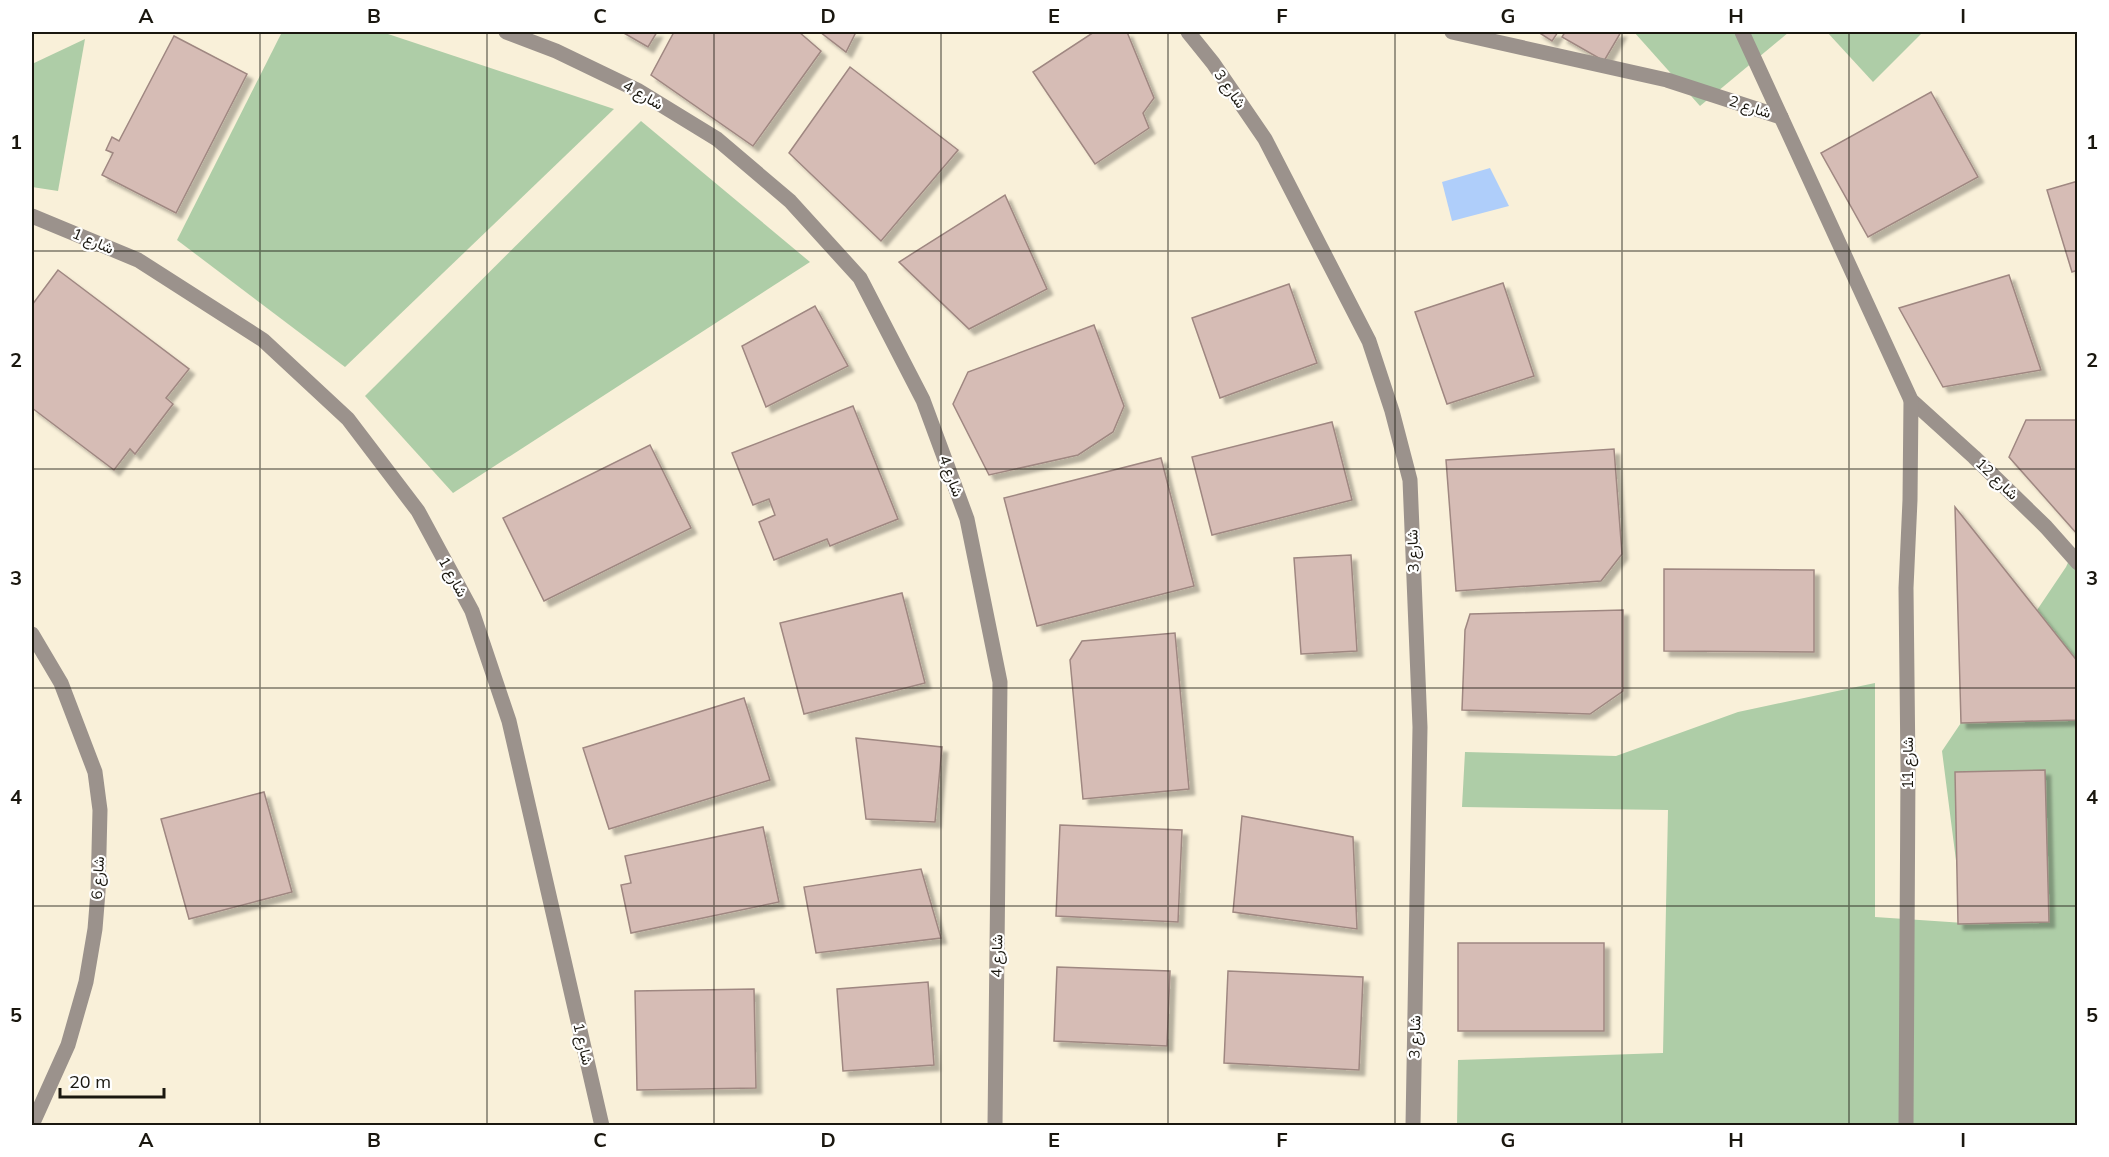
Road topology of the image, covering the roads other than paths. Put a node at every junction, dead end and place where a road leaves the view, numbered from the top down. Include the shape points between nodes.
1 (506, 32) edge
2 (1188, 32) edge
3 (1452, 32) edge
4 (1742, 32) edge
5 (1781, 117) junction
6 (32, 216) edge
7 (1911, 400) junction
8 (2078, 563) edge
9 (32, 634) edge
10 (32, 1125) edge
11 (602, 1125) edge
12 (994, 1125) edge
13 (1413, 1125) edge
14 (1905, 1125) edge

1 - 12 street, شارع 4 via 637,90 717,140 790,201 860,278 923,400 967,519 1000,682
2 - 13 street, شارع 3 via 1265,139 1369,342 1410,480 1420,727
3 - 5 street, شارع 2 via 1667,80
4 - 5 street
5 - 7 street, شارع 2
6 - 11 street, شارع 1 via 138,260 263,340 348,419 418,511 472,611 509,721
7 - 8 street, شارع 12 via 2046,527
7 - 14 street, شارع 11 via 1906,588
9 - 10 street, شارع 6 via 61,682 95,772 100,810 98,892 86,982 68,1045

